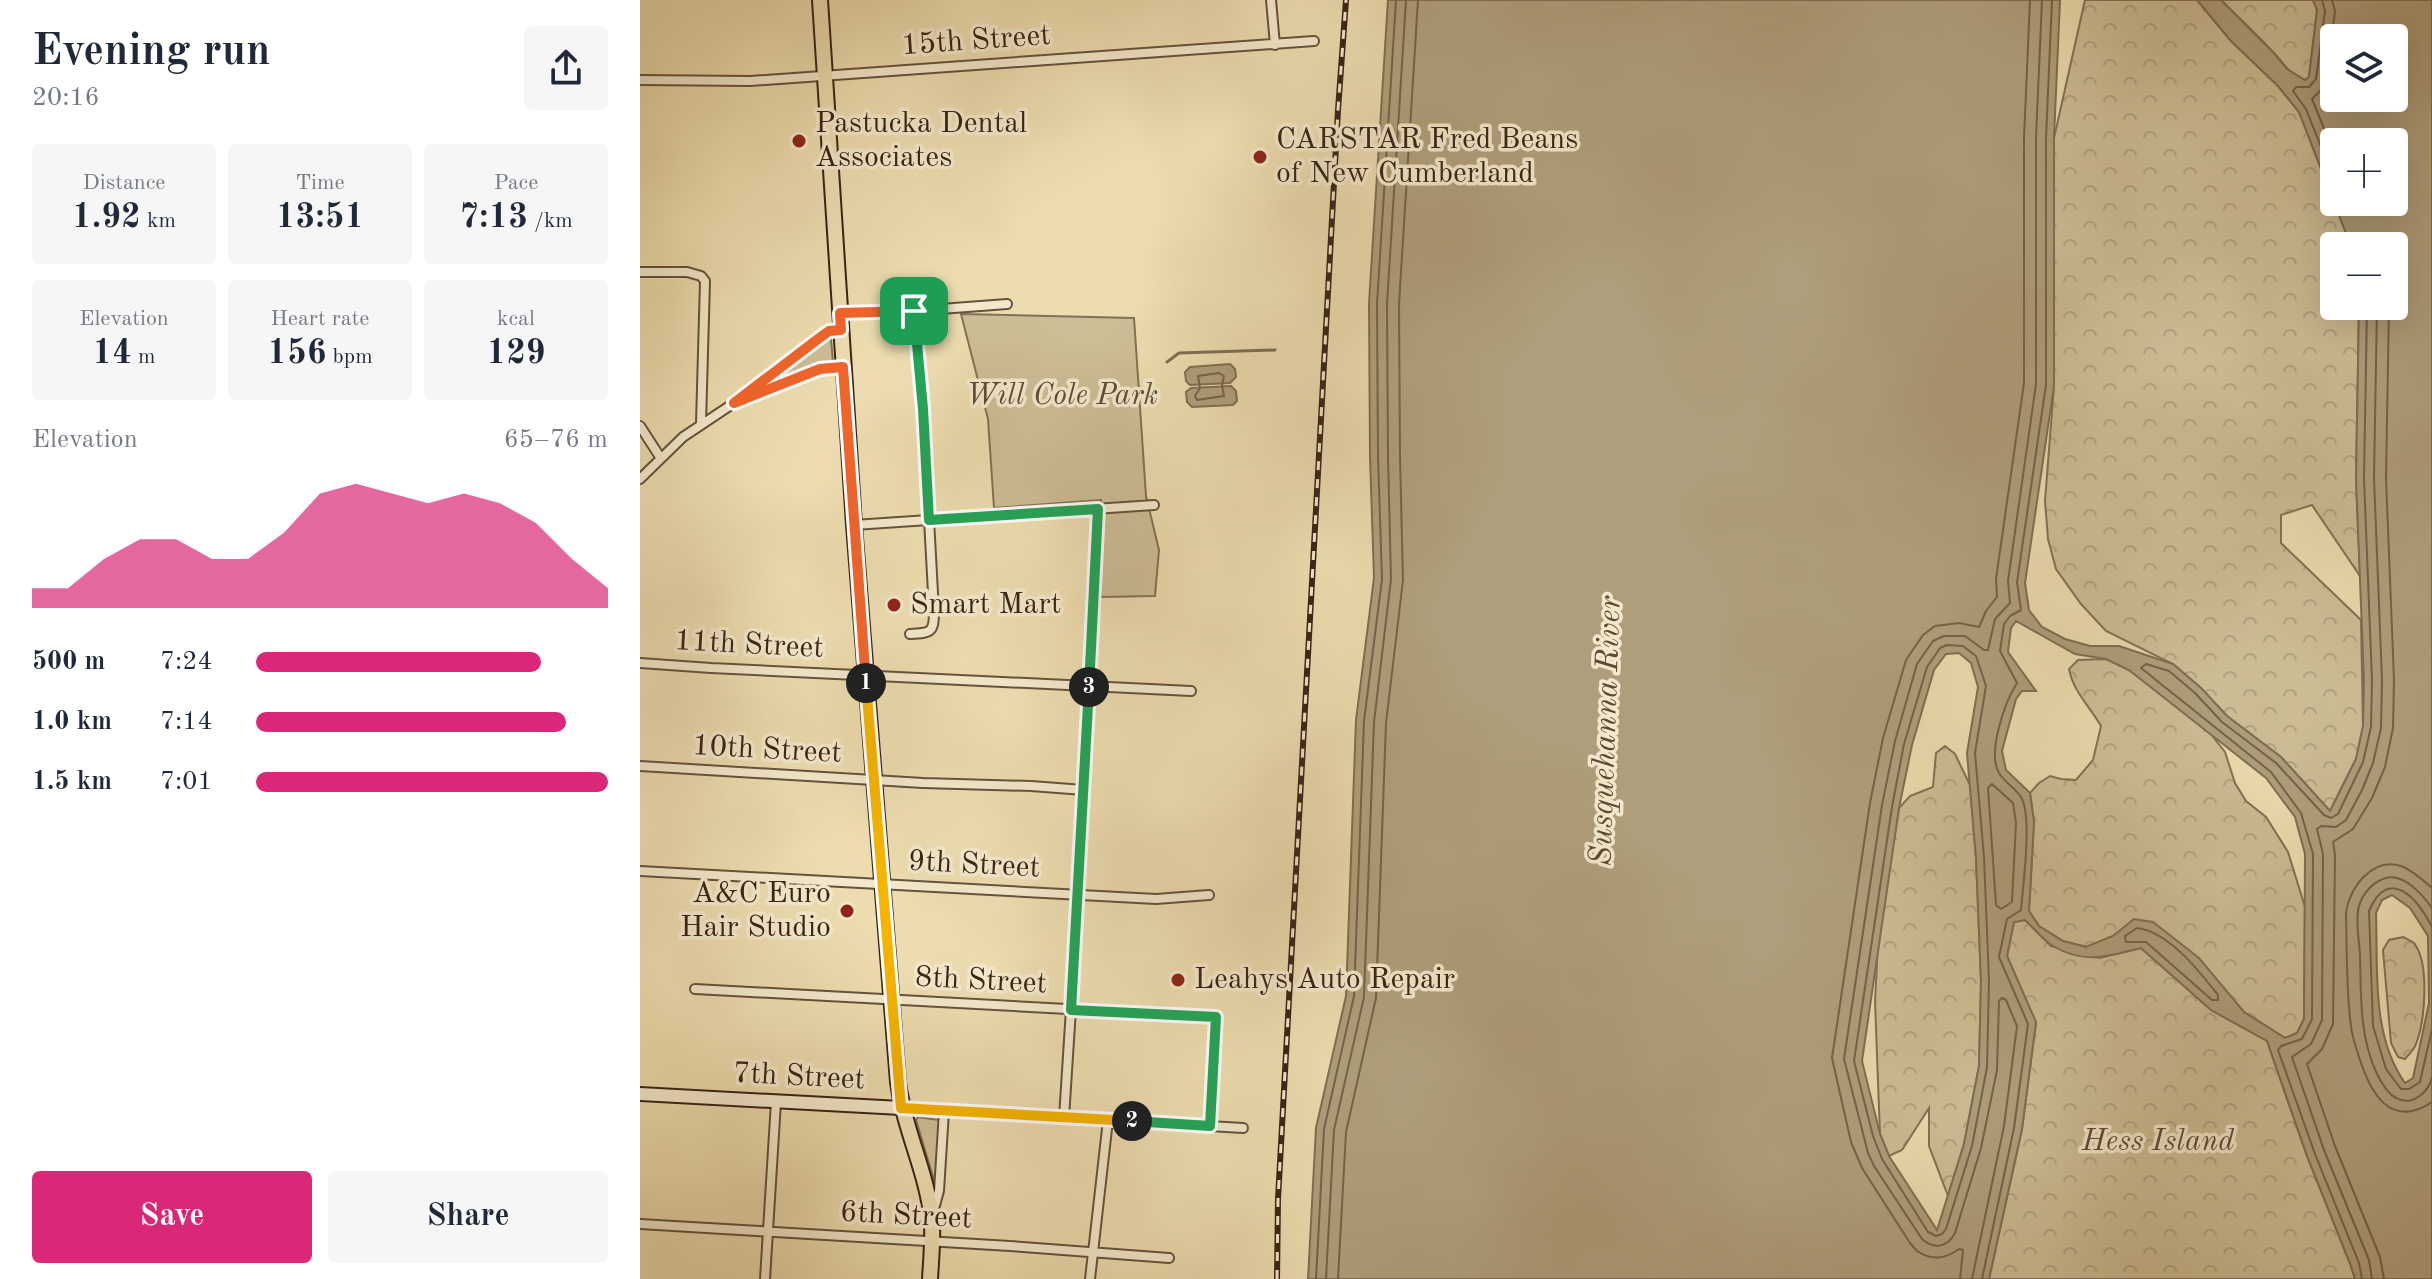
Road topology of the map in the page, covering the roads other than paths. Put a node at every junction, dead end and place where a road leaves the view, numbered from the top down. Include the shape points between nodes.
1 (820, 0) edge
2 (1271, 0) edge
3 (1314, 41) dead end
4 (1275, 45) junction
5 (825, 74) junction
6 (640, 80) edge
7 (640, 272) edge
8 (1007, 304) dead end
9 (914, 311) junction
10 (840, 313) junction
11 (841, 330) junction
12 (843, 367) junction
13 (734, 403) junction
14 (701, 423) junction
15 (640, 426) edge
16 (660, 457) junction
17 (640, 479) edge
18 (1154, 505) dead end
19 (1098, 509) junction
20 (929, 520) junction
21 (854, 525) junction
22 (910, 634) dead end
23 (640, 663) edge
24 (865, 675) junction
25 (1089, 687) junction
26 (1191, 691) dead end
27 (640, 766) edge
28 (874, 780) junction
29 (1084, 790) junction
30 (640, 871) edge
31 (883, 884) junction
32 (1078, 895) junction
33 (1209, 895) dead end
34 (695, 989) dead end
35 (891, 1000) junction
36 (1071, 1010) junction
37 (640, 1094) edge
38 (776, 1102) junction
39 (901, 1108) junction
40 (944, 1111) junction
41 (1064, 1118) junction
42 (1108, 1120) junction
43 (1210, 1126) junction
44 (1243, 1128) dead end
45 (932, 1221) junction
46 (640, 1224) edge
47 (767, 1231) junction
48 (932, 1241) junction
49 (1092, 1251) junction
50 (1169, 1258) dead end
51 (765, 1279) edge
52 (930, 1279) edge
53 (1090, 1279) edge

1 - 5 main road
2 - 4 street
3 - 4 street, 15th Street
4 - 5 street, 15th Street
5 - 6 street, 15th Street via 750,81
5 - 10 main road
7 - 14 street via 687,272 705,281
8 - 9 street
9 - 10 street
9 - 20 street
10 - 11 main road
11 - 12 main road
11 - 13 street via 829,331
12 - 13 street via 820,369
12 - 21 main road
13 - 14 street
14 - 16 street
15 - 16 street
16 - 17 street
18 - 19 street
19 - 20 street
19 - 25 street
20 - 21 street
20 - 22 street via 934,624 928,633
21 - 24 main road
23 - 24 street, 11th Street
24 - 25 street, 11th Street
24 - 28 main road
25 - 26 street, 11th Street
25 - 29 street
27 - 28 street, 10th Street
28 - 29 street, 10th Street
28 - 31 main road
29 - 32 street
30 - 31 street, 9th Street
31 - 32 street, 9th Street
31 - 35 main road
32 - 33 street, 9th Street
32 - 36 street
34 - 35 street, 8th Street
35 - 36 street, 8th Street
35 - 39 main road
36 - 41 street
36 - 43 street, 8th Street via 1216,1017
37 - 38 main road, 7th Street
38 - 39 main road, 7th Street
38 - 47 street
39 - 40 street, 7th Street
39 - 45 main road
40 - 41 street, 7th Street
40 - 45 street
41 - 42 street, 7th Street
42 - 43 street, 7th Street
42 - 49 street
43 - 44 street, 7th Street
45 - 48 main road
46 - 47 street, 6th Street
47 - 48 street, 6th Street
47 - 51 street
48 - 49 street, 6th Street
48 - 52 main road
49 - 50 street, 6th Street
49 - 53 street

